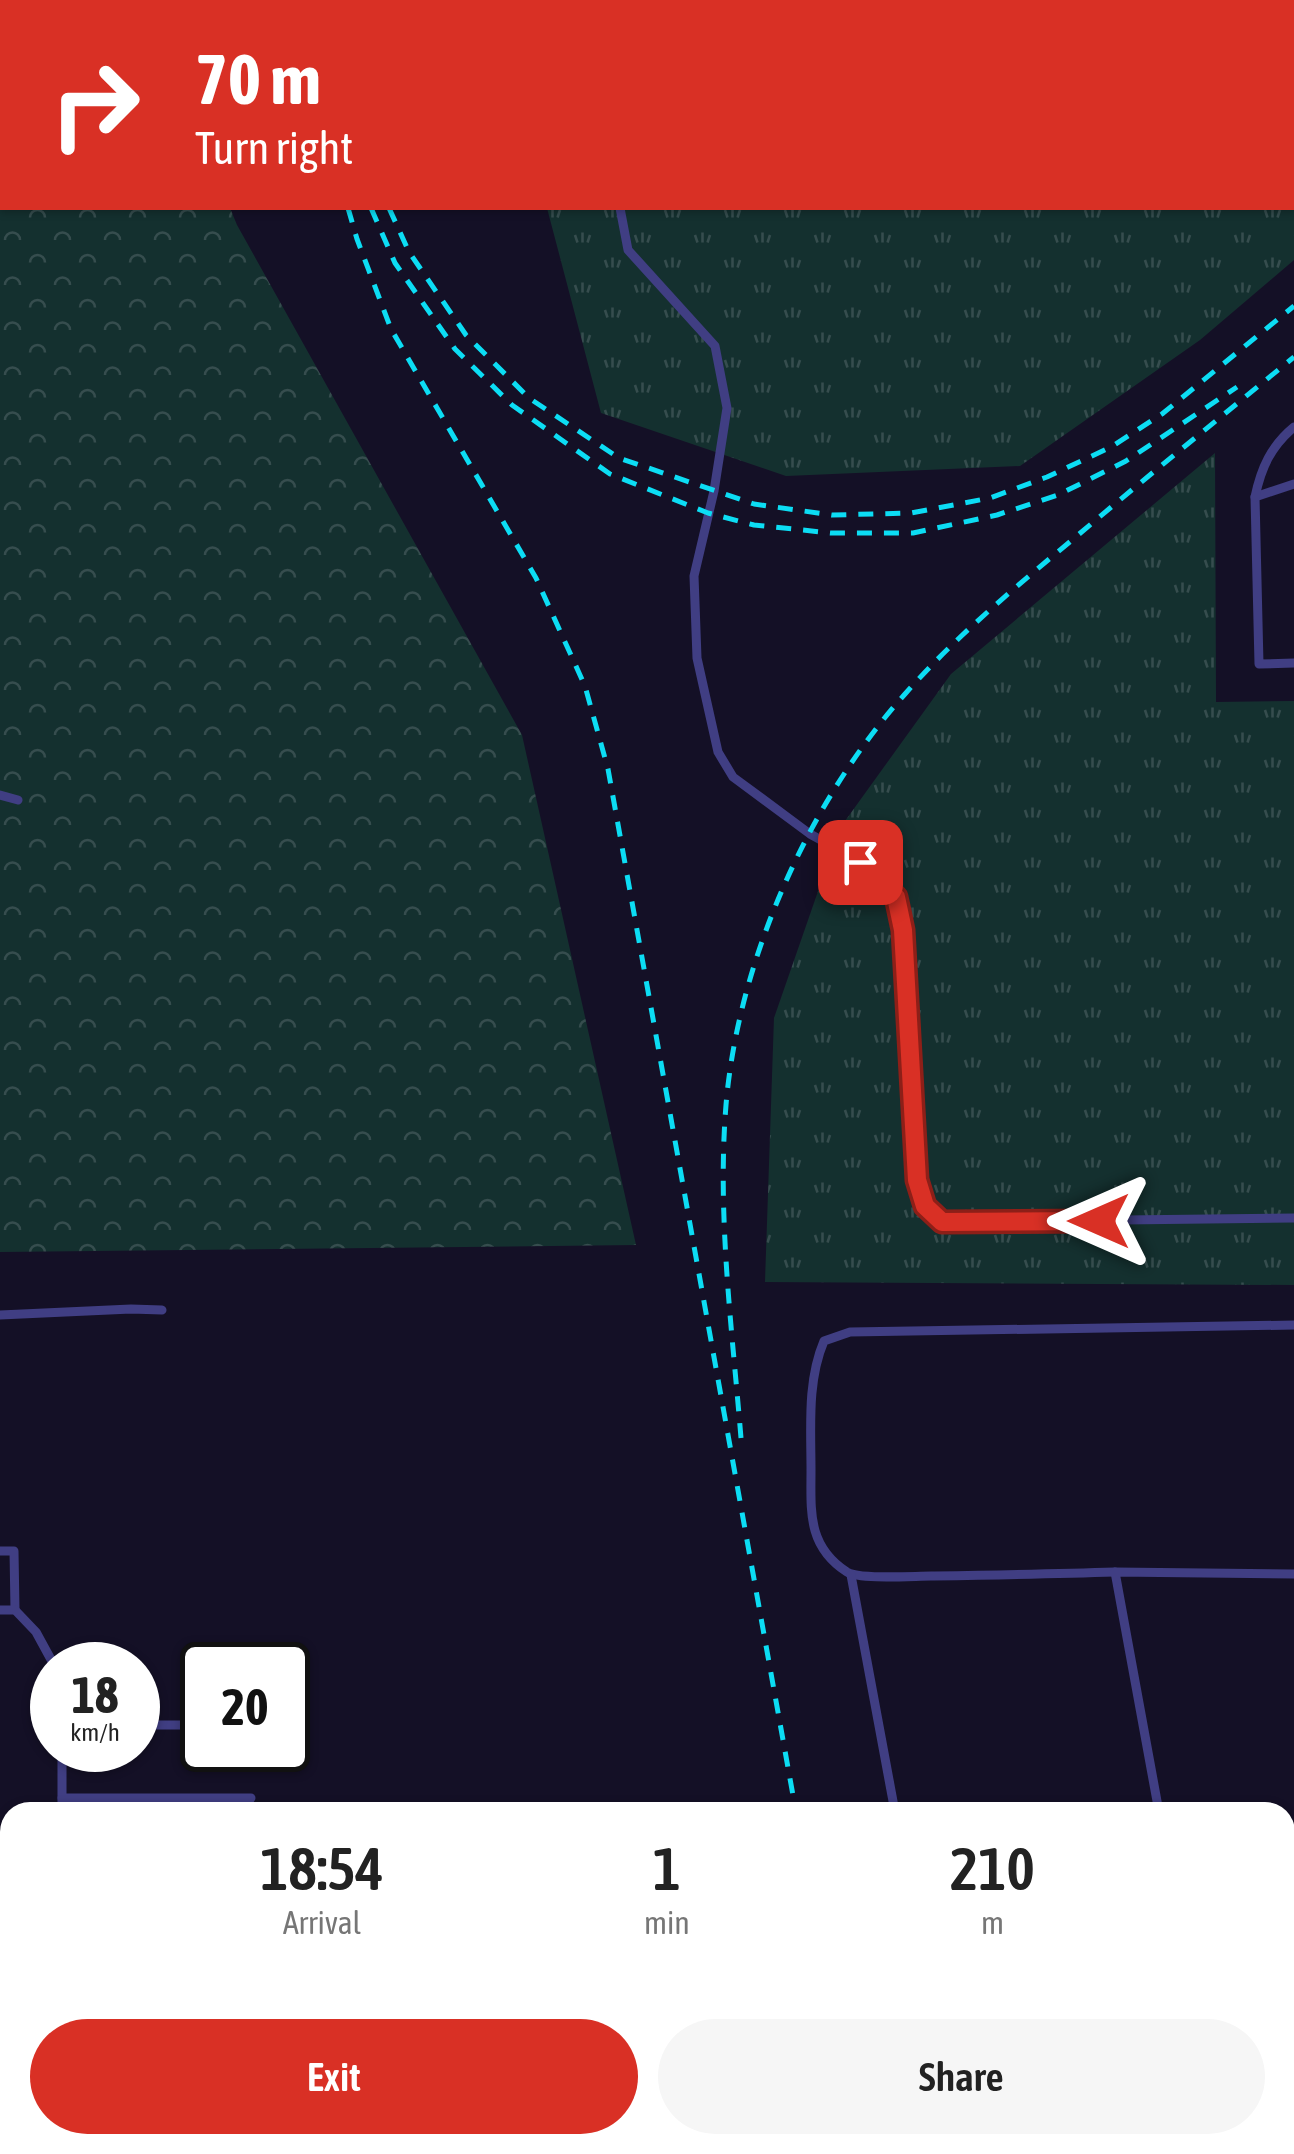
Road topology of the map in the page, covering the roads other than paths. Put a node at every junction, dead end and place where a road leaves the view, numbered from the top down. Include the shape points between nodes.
1 (620, 210) edge
2 (1294, 427) edge
3 (1294, 484) edge
4 (1255, 497) junction
5 (1294, 664) edge
6 (0, 795) edge
7 (18, 800) dead end
8 (1294, 1218) edge
9 (162, 1310) dead end
10 (0, 1315) edge
11 (1294, 1325) edge
12 (0, 1551) edge
13 (1115, 1572) junction
14 (1294, 1574) edge
15 (850, 1575) junction
16 (0, 1610) edge
17 (15, 1610) junction
18 (41, 1642) edge
19 (62, 1772) edge
20 (62, 1798) junction
21 (251, 1798) dead end
22 (62, 1802) edge
23 (892, 1802) edge
24 (1157, 1802) edge

1 - 8 lane via 628,250 715,346 727,408 694,576 697,658 718,752 733,776 860,862 896,897 917,1180 925,1206 942,1222
2 - 4 lane via 1261,469
3 - 4 lane
4 - 5 lane via 1259,664
6 - 7 lane
9 - 10 lane
11 - 15 lane via 850,1332 824,1340 810,1416 811,1512 828,1555
12 - 17 lane via 14,1551
13 - 14 lane
13 - 15 lane
13 - 24 lane
15 - 23 lane
16 - 17 lane
17 - 18 lane
19 - 20 lane
20 - 21 lane
20 - 22 lane

